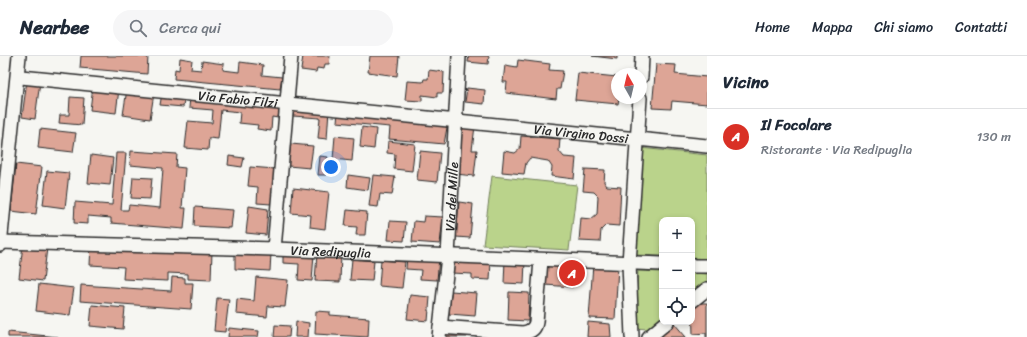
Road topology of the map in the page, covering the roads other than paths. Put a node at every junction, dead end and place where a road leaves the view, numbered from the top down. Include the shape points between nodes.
1 (19, 56) edge
2 (291, 56) edge
3 (459, 56) edge
4 (642, 56) edge
5 (641, 68) edge
6 (21, 77) dead end
7 (287, 104) junction
8 (640, 104) edge
9 (455, 121) junction
10 (637, 139) junction
11 (707, 146) edge
12 (0, 243) edge
13 (274, 249) junction
14 (448, 256) junction
15 (541, 260) junction
16 (628, 263) junction
17 (659, 264) edge
18 (695, 266) edge
19 (707, 266) edge
20 (707, 289) edge
21 (695, 299) edge
22 (663, 325) edge
23 (439, 332) edge
24 (632, 337) edge
25 (649, 337) edge

1 - 12 street
2 - 7 street
3 - 9 street, Via dei Mille
4 - 5 street
6 - 7 street, Via Fabio Filzi
7 - 9 street, Via Fabio Filzi
7 - 13 street
8 - 10 street
9 - 10 street, Via Virgino Dossi
9 - 14 street, Via dei Mille
10 - 11 street, Via Virgino Dossi
10 - 16 street
12 - 13 street, Via Redipuglia
13 - 14 street, Via Redipuglia
14 - 15 street, Via Redipuglia
14 - 23 street, Via dei Mille
15 - 16 street, Via Redipuglia
15 - 23 street via 536,322 532,330 523,333
16 - 17 street, Via Redipuglia
16 - 24 street
18 - 19 street
20 - 21 street
22 - 25 street

